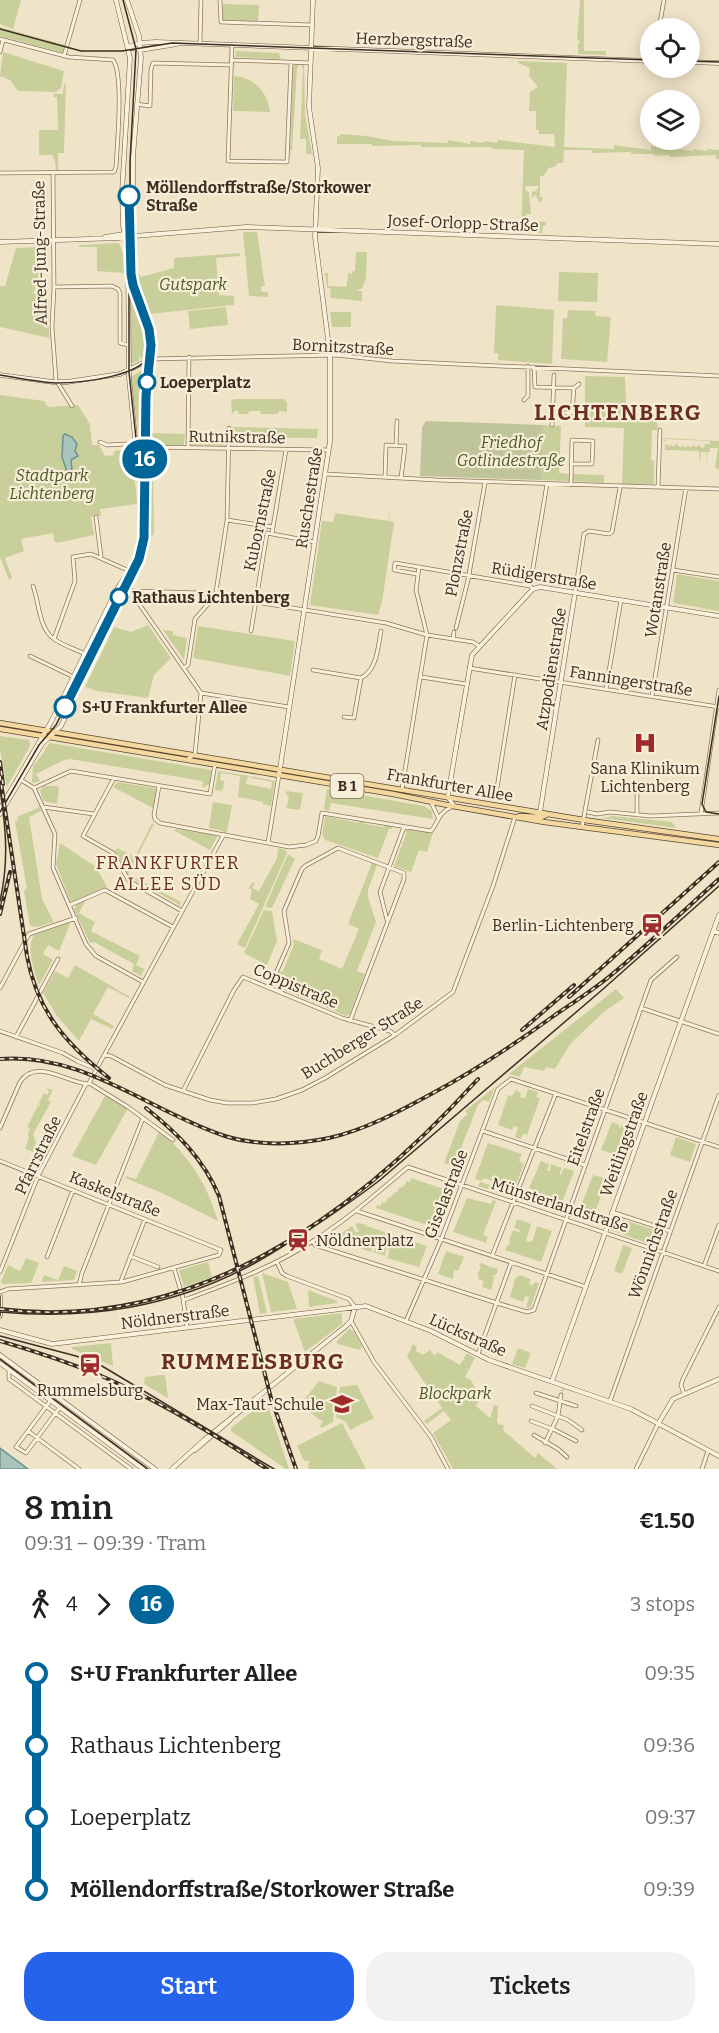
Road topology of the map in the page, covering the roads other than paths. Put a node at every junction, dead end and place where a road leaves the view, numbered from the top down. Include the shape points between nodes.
1 (80, 0) edge
2 (116, 0) edge
3 (127, 0) edge
4 (201, 0) edge
5 (220, 0) edge
6 (313, 0) edge
7 (664, 0) edge
8 (661, 18) edge
9 (312, 25) junction
10 (2, 39) edge
11 (140, 43) junction
12 (177, 44) junction
13 (200, 45) junction
14 (232, 46) junction
15 (128, 47) junction
16 (311, 49) junction
17 (143, 50) junction
18 (0, 52) edge
19 (67, 57) junction
20 (640, 61) edge
21 (232, 62) junction
22 (700, 62) edge
23 (291, 63) junction
24 (310, 63) junction
25 (719, 63) edge
26 (136, 104) junction
27 (0, 173) edge
28 (53, 174) junction
29 (315, 230) junction
30 (124, 235) junction
31 (134, 236) junction
32 (55, 241) junction
33 (0, 242) edge
34 (719, 244) edge
35 (54, 287) junction
36 (129, 345) junction
37 (330, 355) junction
38 (189, 357) junction
39 (152, 358) junction
40 (528, 366) junction
41 (534, 367) junction
42 (128, 371) junction
43 (0, 375) edge
44 (554, 375) dead end
45 (719, 376) edge
46 (58, 382) junction
47 (579, 384) dead end
48 (554, 388) junction
49 (574, 388) junction
50 (524, 400) dead end
51 (72, 406) dead end
52 (553, 413) junction
53 (397, 421) dead end
54 (552, 425) dead end
55 (229, 428) dead end
56 (660, 430) dead end
57 (100, 442) dead end
58 (136, 443) junction
59 (146, 445) junction
60 (396, 446) junction
61 (188, 448) junction
62 (229, 449) junction
63 (286, 450) junction
64 (329, 450) junction
65 (571, 464) junction
66 (326, 474) junction
67 (385, 477) junction
68 (401, 478) junction
69 (485, 482) junction
70 (547, 484) junction
71 (571, 485) junction
72 (658, 487) junction
73 (143, 488) junction
74 (620, 488) junction
75 (686, 488) junction
76 (719, 489) edge
77 (96, 518) dead end
78 (227, 520) junction
79 (273, 527) junction
80 (272, 533) junction
81 (315, 542) junction
82 (140, 554) junction
83 (101, 557) junction
84 (419, 567) junction
85 (128, 570) junction
86 (673, 570) junction
87 (134, 573) junction
88 (417, 573) junction
89 (469, 575) junction
90 (719, 577) edge
91 (119, 585) junction
92 (33, 586) dead end
93 (532, 587) junction
94 (127, 588) junction
95 (134, 591) junction
96 (575, 593) junction
97 (215, 596) junction
98 (621, 600) junction
99 (256, 602) junction
100 (667, 608) junction
101 (304, 610) junction
102 (719, 616) edge
103 (251, 631) dead end
104 (381, 631) dead end
105 (427, 635) junction
106 (54, 639) junction
107 (453, 639) junction
108 (479, 646) junction
109 (85, 654) junction
110 (30, 656) dead end
111 (184, 668) junction
112 (468, 668) junction
113 (314, 670) dead end
114 (515, 675) junction
115 (74, 677) junction
116 (420, 677) junction
117 (362, 678) junction
118 (82, 681) junction
119 (561, 682) junction
120 (466, 684) junction
121 (606, 689) junction
122 (719, 690) edge
123 (201, 693) junction
124 (652, 696) junction
125 (289, 707) junction
126 (718, 707) edge
127 (344, 717) dead end
128 (0, 723) edge
129 (0, 729) edge
130 (46, 730) junction
131 (55, 731) junction
132 (43, 736) junction
133 (50, 737) junction
134 (598, 740) dead end
135 (195, 754) junction
136 (186, 759) junction
137 (215, 764) junction
138 (279, 772) junction
139 (114, 778) junction
140 (21, 780) junction
141 (159, 786) junction
142 (34, 788) junction
143 (497, 788) dead end
144 (402, 789) junction
145 (637, 794) dead end
146 (448, 797) junction
147 (431, 802) junction
148 (43, 807) junction
149 (454, 807) junction
150 (512, 808) junction
151 (0, 809) edge
152 (540, 812) junction
153 (588, 812) dead end
154 (701, 813) junction
155 (719, 813) edge
156 (0, 814) edge
157 (94, 814) junction
158 (549, 814) junction
159 (637, 815) junction
160 (438, 817) junction
161 (516, 817) junction
162 (584, 820) junction
163 (404, 826) junction
164 (582, 827) junction
165 (224, 834) junction
166 (719, 839) edge
167 (268, 843) junction
168 (719, 845) edge
169 (390, 867) junction
170 (70, 905) junction
171 (182, 910) junction
172 (719, 915) edge
173 (76, 918) junction
174 (388, 921) junction
175 (173, 927) junction
176 (713, 931) junction
177 (719, 933) edge
178 (677, 957) dead end
179 (57, 959) dead end
180 (143, 983) junction
181 (270, 987) junction
182 (0, 988) edge
183 (641, 1008) junction
184 (350, 1021) junction
185 (680, 1021) junction
186 (0, 1031) edge
187 (719, 1034) edge
188 (395, 1035) junction
189 (16, 1036) junction
190 (104, 1055) junction
191 (96, 1069) junction
192 (88, 1084) junction
193 (183, 1091) junction
194 (556, 1093) junction
195 (719, 1095) edge
196 (605, 1109) junction
197 (143, 1118) junction
198 (644, 1122) junction
199 (0, 1128) edge
200 (483, 1131) junction
201 (173, 1140) dead end
202 (702, 1142) junction
203 (719, 1147) edge
204 (535, 1148) junction
205 (0, 1161) edge
206 (585, 1165) junction
207 (38, 1176) junction
208 (462, 1185) junction
209 (73, 1190) junction
210 (514, 1203) junction
211 (109, 1204) junction
212 (357, 1210) junction
213 (612, 1212) junction
214 (145, 1218) junction
215 (566, 1220) junction
216 (719, 1225) edge
217 (670, 1231) junction
218 (604, 1233) junction
219 (441, 1240) junction
220 (313, 1242) junction
221 (663, 1252) junction
222 (130, 1256) junction
223 (492, 1256) junction
224 (47, 1257) dead end
225 (277, 1262) junction
226 (511, 1263) junction
227 (704, 1266) junction
228 (158, 1267) dead end
229 (174, 1268) junction
230 (719, 1271) edge
231 (0, 1272) edge
232 (547, 1274) junction
233 (425, 1280) junction
234 (122, 1282) junction
235 (79, 1285) junction
236 (585, 1287) junction
237 (0, 1294) edge
238 (183, 1299) junction
239 (497, 1303) junction
240 (355, 1306) junction
241 (719, 1307) edge
242 (0, 1316) edge
243 (351, 1321) junction
244 (406, 1321) junction
245 (187, 1327) junction
246 (0, 1330) edge
247 (478, 1354) junction
248 (0, 1355) edge
249 (0, 1363) edge
250 (9, 1370) junction
251 (719, 1380) edge
252 (552, 1381) junction
253 (536, 1393) dead end
254 (684, 1394) junction
255 (561, 1395) tunnel mouth
256 (51, 1400) junction
257 (560, 1401) junction
258 (609, 1401) junction
259 (46, 1406) junction
260 (532, 1406) dead end
261 (576, 1406) dead end
262 (60, 1407) junction
263 (55, 1413) junction
264 (558, 1416) junction
265 (531, 1421) dead end
266 (658, 1424) junction
267 (552, 1429) junction
268 (582, 1430) dead end
269 (28, 1431) junction
270 (534, 1435) dead end
271 (37, 1438) junction
272 (576, 1441) dead end
273 (545, 1443) junction
274 (708, 1450) junction
275 (719, 1456) edge
276 (567, 1457) dead end
277 (79, 1469) edge
278 (131, 1469) edge
279 (143, 1469) edge
280 (155, 1469) edge
281 (172, 1469) edge
282 (448, 1469) edge
283 (636, 1469) edge
284 (702, 1469) edge

1 - 19 street
2 - 15 street
3 - 11 street
4 - 13 street
5 - 9 street via 221,22
6 - 9 street, Ruschestraße
7 - 8 street
9 - 16 street, Ruschestraße
10 - 18 street
10 - 19 street
11 - 12 street, Herzbergstraße
11 - 15 street, Herzbergstraße
11 - 17 street
12 - 13 street, Herzbergstraße
12 - 17 street, Herzbergstraße
13 - 14 street, Herzbergstraße
14 - 16 street, Herzbergstraße
14 - 21 street
15 - 17 street
15 - 30 street
16 - 20 street, Herzbergstraße
16 - 24 street, Ruschestraße
17 - 26 street
19 - 28 street via 116,63 116,167 109,173
21 - 23 street
21 - 23 street via 228,161 285,163
21 - 26 street via 153,63 150,106
22 - 25 street
23 - 24 street
24 - 29 street, Ruschestraße via 309,114 318,168
26 - 31 street
27 - 28 street, Alfred-Jung-Straße
28 - 32 street, Alfred-Jung-Straße
29 - 31 street, Josef-Orlopp-Straße via 242,227
29 - 34 street, Josef-Orlopp-Straße
29 - 37 street, Ruschestraße
30 - 31 street, Josef-Orlopp-Straße
30 - 32 street, Josef-Orlopp-Straße
30 - 36 street via 128,254
31 - 39 street via 134,284 151,332
32 - 33 street, Josef-Orlopp-Straße
32 - 35 street, Alfred-Jung-Straße
35 - 36 street via 118,289 120,344
35 - 46 street, Alfred-Jung-Straße via 52,327
36 - 42 street
37 - 38 street, Bornitzstraße
37 - 40 street, Bornitzstraße
37 - 64 street, Ruschestraße
38 - 39 street, Bornitzstraße
38 - 61 street
39 - 42 street
39 - 59 street
40 - 41 street, Bornitzstraße
40 - 50 street via 528,396
41 - 45 street, Bornitzstraße
41 - 48 street via 535,387
42 - 46 street
42 - 58 street
43 - 46 street
44 - 48 street
46 - 51 street
47 - 49 street
48 - 49 street
48 - 52 street
49 - 52 street via 573,412
52 - 54 street
53 - 60 street
55 - 62 street
56 - 72 street
57 - 58 street, Rutnikstraße
58 - 59 street, Rutnikstraße
58 - 73 street
59 - 61 street, Rutnikstraße
59 - 73 street
60 - 67 street via 386,446
60 - 68 street via 405,446
61 - 62 street, Rutnikstraße
62 - 63 street, Rutnikstraße
62 - 78 street
63 - 64 street, Rutnikstraße
63 - 79 street, Kubornstraße
64 - 66 street, Ruschestraße
65 - 65 street via 592,464 593,441 572,440
65 - 71 street
66 - 67 street
66 - 81 street, Ruschestraße
67 - 68 street
68 - 69 street
69 - 70 street
69 - 89 street, Plonzstraße
70 - 71 street
70 - 93 street
71 - 74 street
72 - 74 street
72 - 75 street
73 - 82 street
74 - 96 street, Atzpodienstraße via 612,532 584,534
75 - 76 street
75 - 86 street, Wotanstraße
77 - 83 street
78 - 79 street
78 - 97 street
79 - 80 street, Kubornstraße
80 - 81 street
80 - 99 street, Kubornstraße via 267,533
81 - 101 street, Ruschestraße
82 - 85 street
82 - 87 street
83 - 85 street
83 - 106 street via 73,557 75,581
84 - 88 street
84 - 88 street, Rüdigerstraße via 394,563 394,570
84 - 89 street, Rüdigerstraße
85 - 87 street
85 - 91 street
86 - 90 street
86 - 100 street, Wotanstraße
87 - 94 street
88 - 105 street via 416,590
89 - 93 street, Rüdigerstraße
89 - 107 street, Plonzstraße
91 - 94 street
91 - 109 street
92 - 106 street via 44,626
93 - 96 street, Rüdigerstraße
93 - 108 street
94 - 95 street
94 - 118 street
95 - 97 street
95 - 111 street
96 - 98 street, Rüdigerstraße
96 - 119 street, Atzpodienstraße
97 - 99 street
97 - 111 street via 195,619 188,665
98 - 100 street, Rüdigerstraße
98 - 121 street
99 - 101 street
99 - 103 street, Kubornstraße
100 - 102 street, Rüdigerstraße
100 - 124 street, Wotanstraße
101 - 105 street via 386,623
101 - 125 street, Ruschestraße
104 - 117 street via 375,662
105 - 107 street
105 - 116 street
106 - 109 street
107 - 108 street
108 - 112 street
109 - 115 street
110 - 115 street
111 - 123 street
112 - 114 street, Fanningerstraße
112 - 120 street
113 - 117 street
114 - 119 street, Fanningerstraße
114 - 143 street
115 - 118 street
115 - 130 street
116 - 120 street
116 - 144 street
117 - 127 street via 354,718
118 - 131 street
119 - 121 street, Fanningerstraße
119 - 152 street, Atzpodienstraße
120 - 146 street
121 - 124 street, Fanningerstraße
122 - 126 street
123 - 125 street
123 - 135 street
124 - 126 street, Fanningerstraße
125 - 138 street, Ruschestraße
126 - 154 street
128 - 130 main road, Frankfurter Allee / B 1
129 - 132 main road, Frankfurter Allee / B 1
130 - 131 main road, Frankfurter Allee / B 1
130 - 132 street
131 - 133 street
131 - 135 main road, Frankfurter Allee / B 1
132 - 133 main road, Frankfurter Allee / B 1
132 - 151 street
133 - 136 main road, Frankfurter Allee / B 1
133 - 140 street
134 - 162 street
135 - 136 street
135 - 138 main road, Frankfurter Allee / B 1
136 - 137 main road, Frankfurter Allee / B 1
137 - 138 main road, Frankfurter Allee / B 1
137 - 141 street via 210,794
138 - 144 main road, Frankfurter Allee / B 1
138 - 147 main road, Frankfurter Allee / B 1
138 - 167 street
139 - 141 street
139 - 142 street via 70,771
139 - 157 street
140 - 142 street
140 - 156 street
141 - 165 street via 154,815 157,821
142 - 148 street
144 - 146 main road, Frankfurter Allee / B 1
145 - 159 street
146 - 149 street
146 - 150 main road, Frankfurter Allee / B 1
147 - 149 main road, Frankfurter Allee / B 1
147 - 160 street, Frankfurter Allee
148 - 157 street
148 - 170 street via 56,837 52,866
149 - 160 street, Frankfurter Allee
149 - 161 main road, Frankfurter Allee / B 1
150 - 152 main road, Frankfurter Allee / B 1
150 - 161 main road
152 - 158 main road, Frankfurter Allee / B 1
152 - 161 main road via 522,812
153 - 159 street
154 - 155 street
154 - 159 street
157 - 171 street via 83,836 113,854 130,882
158 - 161 main road
158 - 162 main road, Frankfurter Allee / B 1
160 - 163 street, Frankfurter Allee via 432,830
161 - 164 main road, Frankfurter Allee / B 1
161 - 188 street, Buchberger Straße via 453,992
162 - 164 street
162 - 166 main road, Frankfurter Allee / B 1
163 - 167 street, Frankfurter Allee via 322,813 314,842 289,847
163 - 169 street
164 - 168 main road, Frankfurter Allee / B 1
165 - 167 street
165 - 171 street, Pfarrstraße
169 - 174 street via 380,894
169 - 174 street via 405,875
169 - 181 street via 338,848 305,866 285,910 289,943
170 - 173 street
170 - 175 street via 105,890
171 - 175 street, Pfarrstraße
172 - 176 street, Weitlingstraße
173 - 180 street via 86,944 96,956
173 - 182 street via 29,934
174 - 184 street
175 - 180 street, Pfarrstraße
176 - 177 street
176 - 185 street, Weitlingstraße
178 - 183 street, Eitelstraße via 651,980
179 - 189 street
180 - 190 street, Pfarrstraße
181 - 184 street, Coppistraße
181 - 193 street, Coppistraße via 241,978
183 - 185 street
183 - 196 street, Eitelstraße
184 - 188 street, Coppistraße
185 - 187 street
185 - 198 street, Weitlingstraße
186 - 189 street
188 - 193 street, Buchberger Straße via 317,1083 276,1099 227,1103
189 - 191 street
190 - 191 street, Pfarrstraße
190 - 193 street, Buchberger Straße
191 - 192 street, Pfarrstraße
192 - 197 street
192 - 199 street via 50,1073 30,1072 22,1078
192 - 207 street, Pfarrstraße
194 - 196 street
194 - 200 street, Giselastraße via 511,1079 498,1089
194 - 204 street
195 - 202 street, Wönnichstraße
196 - 198 street
196 - 206 street, Eitelstraße
197 - 201 street
197 - 211 street
198 - 202 street
198 - 213 street, Weitlingstraße
200 - 204 street
200 - 208 street, Giselastraße
202 - 203 street
202 - 217 street, Wönnichstraße
204 - 206 street
204 - 210 street
205 - 207 street, Kaskelstraße
206 - 215 street, Eitelstraße
207 - 209 street, Kaskelstraße
207 - 231 street, Pfarrstraße
208 - 210 street, Münsterlandstraße
208 - 212 street, Münsterlandstraße via 408,1167
208 - 219 street, Giselastraße
209 - 211 street, Kaskelstraße
209 - 224 street
210 - 215 street, Münsterlandstraße
210 - 223 street
211 - 214 street, Kaskelstraße
211 - 235 street
212 - 219 street
212 - 220 street
213 - 217 street
213 - 218 street, Weitlingstraße
214 - 222 street
214 - 229 street, Kaskelstraße via 221,1250 219,1255
215 - 218 street, Münsterlandstraße
215 - 232 street, Eitelstraße
216 - 227 street
217 - 221 street, Wönnichstraße
218 - 221 street, Münsterlandstraße
218 - 236 street, Weitlingstraße
219 - 223 street
219 - 233 street, Giselastraße
220 - 225 street
220 - 233 street
221 - 227 street, Münsterlandstraße
221 - 258 street, Wönnichstraße
222 - 228 street
222 - 234 street
223 - 226 street
225 - 238 street
225 - 240 street, Lückstraße via 284,1275 349,1299
226 - 232 street
226 - 239 street
227 - 230 street, Münsterlandstraße
229 - 234 street
229 - 238 street
232 - 236 street
232 - 239 street, Eitelstraße via 534,1310
233 - 239 street
233 - 244 street, Giselastraße
234 - 235 street
235 - 237 street via 8,1288
236 - 252 street, Weitlingstraße
237 - 242 street
238 - 245 street
239 - 247 street
240 - 243 street
240 - 244 street, Lückstraße via 366,1306
240 - 245 street, Nöldnerstraße
241 - 254 street via 683,1379
243 - 281 street
243 - 282 street via 374,1362 430,1437
244 - 247 street, Lückstraße
245 - 246 street, Nöldnerstraße via 52,1344
247 - 252 street, Lückstraße
248 - 280 street
249 - 250 street
250 - 256 street
250 - 259 street via 8,1377
251 - 254 street
252 - 258 street, Lückstraße
253 - 257 street
254 - 266 street via 671,1400
255 - 257 street
256 - 259 street
256 - 262 street
257 - 261 street
257 - 264 street
258 - 266 street, Lückstraße
259 - 263 street
259 - 269 street
260 - 264 street
262 - 263 street
262 - 279 street
263 - 271 street
263 - 278 street
264 - 267 street
264 - 268 street
265 - 267 street
266 - 274 street, Lückstraße
266 - 283 street
267 - 272 street
267 - 273 street
269 - 271 street
269 - 271 street via 16,1447 26,1453
270 - 273 street
271 - 277 street
273 - 276 street
274 - 275 street, Lückstraße
274 - 284 street

